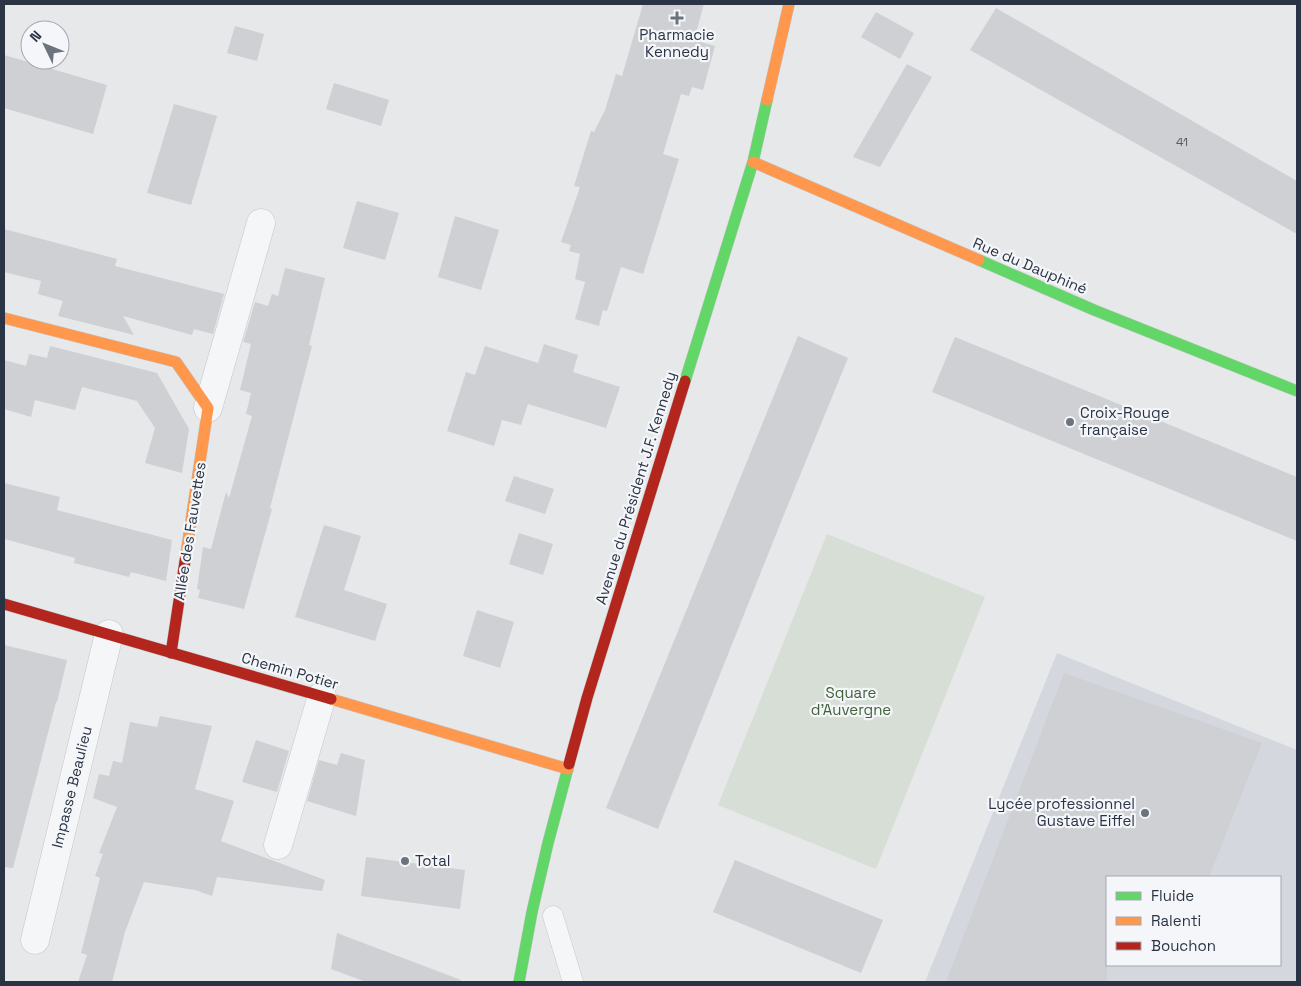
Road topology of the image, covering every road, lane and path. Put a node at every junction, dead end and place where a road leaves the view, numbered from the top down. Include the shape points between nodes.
1 (789, 4) edge
2 (753, 162) junction
3 (261, 223) dead end
4 (4, 318) edge
5 (1297, 391) edge
6 (208, 408) junction
7 (4, 604) edge
8 (109, 634) junction
9 (171, 653) junction
10 (322, 696) junction
11 (568, 769) junction
12 (278, 845) dead end
13 (553, 916) dead end
14 (34, 940) dead end
15 (519, 982) edge
16 (573, 982) edge

1 - 2 street, Avenue du Président J.F. Kennedy
2 - 5 street, Rue du Dauphiné via 1094,310
2 - 11 street, Avenue du Président J.F. Kennedy via 587,698
3 - 6 street, Allée des Fauvettes
4 - 6 street via 176,362
6 - 9 street, Allée des Fauvettes
7 - 8 street, Chemin Potier
8 - 9 street, Chemin Potier
8 - 14 street, Impasse Beaulieu
9 - 10 street, Chemin Potier
10 - 11 street, Chemin Potier
10 - 12 street
11 - 15 street, Avenue du Président J.F. Kennedy via 532,912
13 - 16 lane

